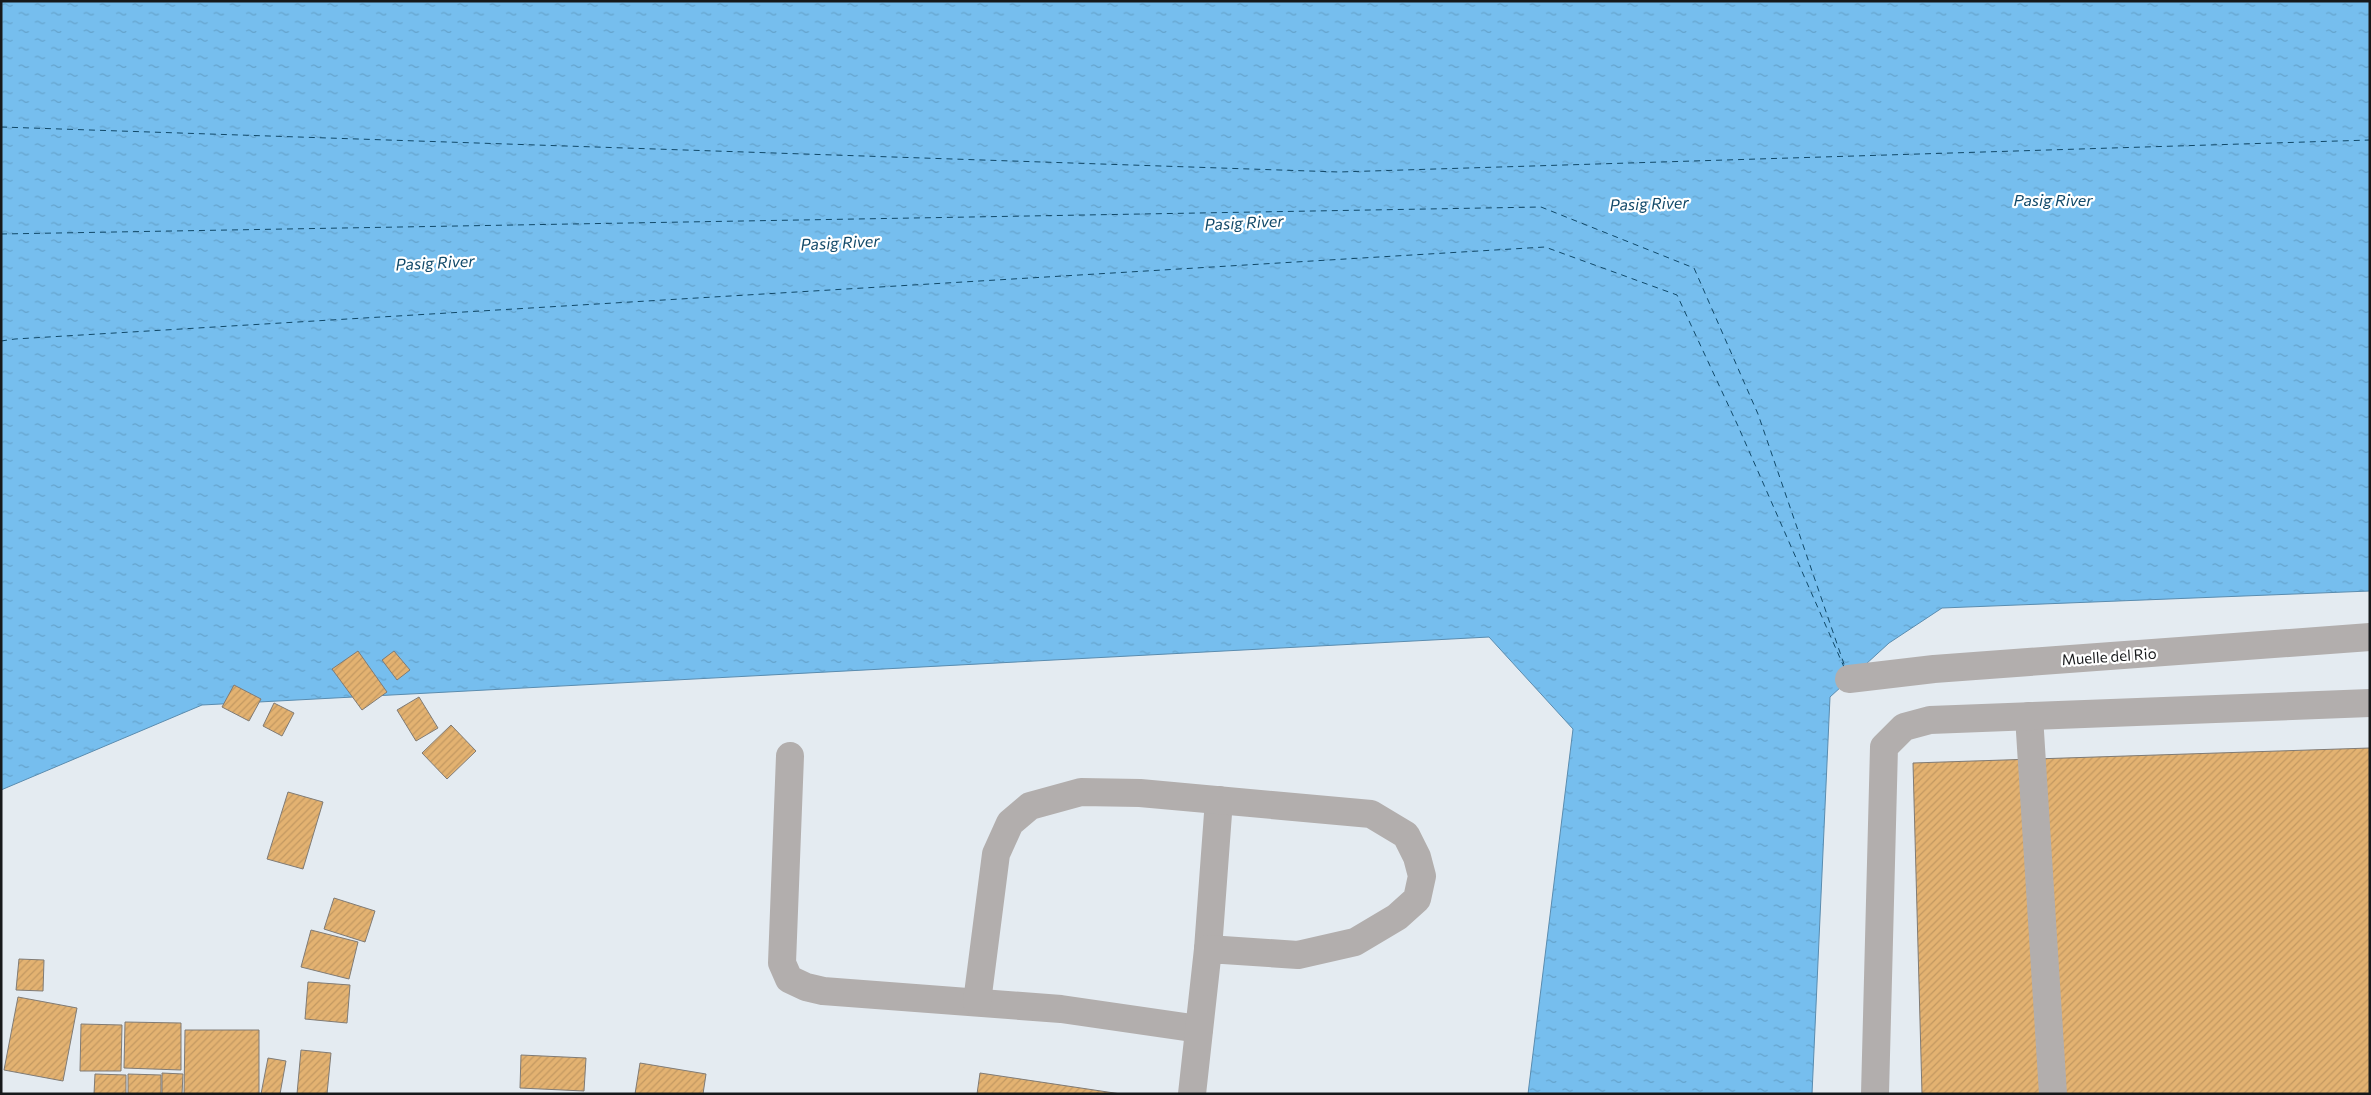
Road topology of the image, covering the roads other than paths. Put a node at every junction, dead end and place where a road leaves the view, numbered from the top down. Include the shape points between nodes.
1 (2370, 637) edge
2 (1849, 679) dead end
3 (2370, 703) edge
4 (2029, 716) junction
5 (790, 756) dead end
6 (1219, 800) junction
7 (1208, 949) junction
8 (977, 1002) junction
9 (1199, 1029) junction
10 (1192, 1094) edge
11 (1875, 1094) edge
12 (2053, 1094) edge

1 - 2 lane, Muelle del Rio via 1934,668
3 - 4 lane
4 - 11 lane via 1930,720 1904,726 1884,747
4 - 12 lane
5 - 8 lane via 782,963 789,978 823,991
6 - 7 lane
6 - 7 lane via 1371,814 1406,835 1422,876 1417,899 1397,917 1355,942 1298,956
6 - 8 lane via 1081,792 1030,806 1010,823 996,854
7 - 9 lane
8 - 9 lane via 1061,1009
9 - 10 lane

